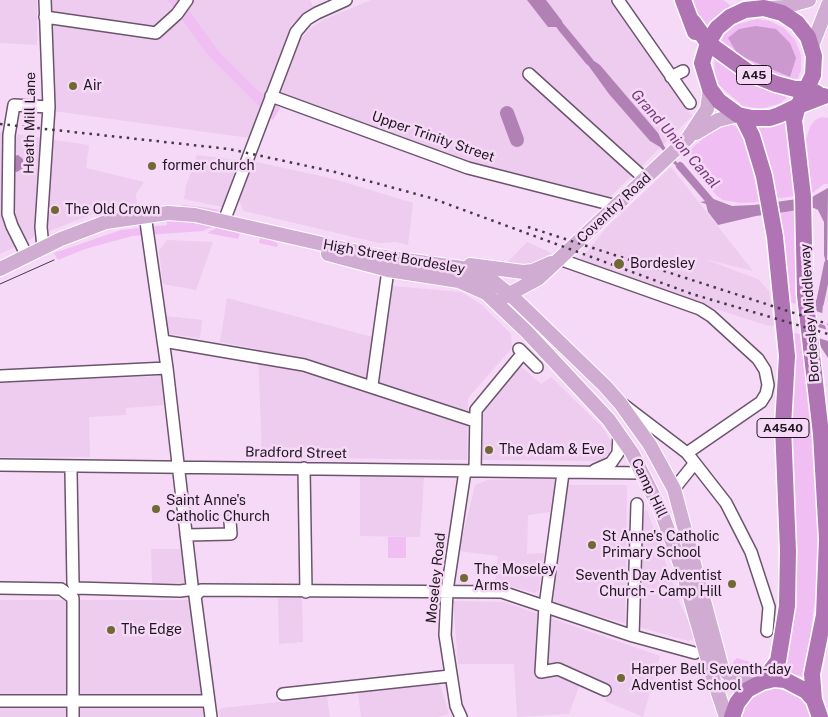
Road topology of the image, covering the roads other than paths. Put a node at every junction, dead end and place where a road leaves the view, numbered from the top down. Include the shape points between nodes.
1 (45, 0) edge
2 (187, 0) edge
3 (346, 0) edge
4 (618, 0) edge
5 (683, 0) edge
6 (809, 0) edge
7 (327, 4) edge
8 (828, 5) edge
9 (752, 6) edge
10 (45, 17) junction
11 (693, 22) junction
12 (708, 43) junction
13 (812, 48) junction
14 (702, 63) junction
15 (684, 71) dead end
16 (529, 74) dead end
17 (828, 74) edge
18 (671, 77) junction
19 (710, 89) junction
20 (808, 89) junction
21 (271, 96) junction
22 (826, 96) edge
23 (690, 103) dead end
24 (798, 106) junction
25 (49, 107) junction
26 (740, 115) junction
27 (683, 143) junction
28 (645, 179) junction
29 (616, 206) junction
30 (145, 215) junction
31 (224, 221) junction
32 (274, 233) junction
33 (43, 248) junction
34 (27, 256) junction
35 (559, 259) junction
36 (444, 265) junction
37 (0, 269) edge
38 (388, 270) junction
39 (539, 278) junction
40 (509, 294) junction
41 (496, 301) junction
42 (530, 313) junction
43 (162, 341) junction
44 (537, 367) dead end
45 (167, 368) junction
46 (0, 376) edge
47 (372, 385) junction
48 (620, 403) junction
49 (476, 421) junction
50 (619, 434) junction
51 (821, 434) junction
52 (828, 450) edge
53 (687, 454) junction
54 (661, 464) junction
55 (694, 464) junction
56 (0, 465) edge
57 (72, 466) junction
58 (178, 466) junction
59 (304, 468) junction
60 (470, 471) junction
61 (592, 472) junction
62 (563, 473) junction
63 (643, 473) junction
64 (674, 488) junction
65 (637, 504) dead end
66 (230, 521) dead end
67 (186, 535) junction
68 (827, 584) edge
69 (0, 588) edge
70 (194, 590) junction
71 (72, 591) junction
72 (447, 591) junction
73 (306, 592) junction
74 (545, 606) junction
75 (766, 624) dead end
76 (633, 636) junction
77 (695, 653) dead end
78 (450, 676) junction
79 (758, 683) junction
80 (605, 690) dead end
81 (283, 694) dead end
82 (0, 701) edge
83 (208, 701) junction
84 (72, 702) junction
85 (819, 711) edge
86 (73, 717) edge
87 (211, 717) edge
88 (461, 717) edge
89 (726, 717) edge
90 (732, 717) edge

1 - 10 street, Heath Mill Lane
2 - 10 street via 156,33
3 - 7 street
4 - 18 street
5 - 11 highway, A4540
6 - 9 main road via 784,7
7 - 21 street via 299,27
8 - 13 main road
9 - 12 highway via 723,22
9 - 13 highway via 782,13 797,23
10 - 25 street, Heath Mill Lane
11 - 12 highway, A45
11 - 14 highway, A4540
12 - 14 highway
12 - 20 highway, A45 via 751,74 795,89
13 - 17 highway via 818,64
13 - 20 highway, A4540 via 814,70
14 - 19 highway, A4540
15 - 18 street
16 - 28 street
18 - 23 street
19 - 26 highway, A4540 via 724,107
19 - 27 main road, Coventry Road via 707,109
20 - 22 highway, A45
20 - 24 highway, A4540
21 - 29 street, Upper Trinity Street via 468,168
21 - 31 street
22 - 24 highway, A45
24 - 26 highway via 770,118
24 - 51 highway, Bordesley Middleway / A4540 via 794,120 803,196 805,295
25 - 33 street, Heath Mill Lane via 41,227
25 - 34 street via 14,105 9,135 8,214
26 - 27 main road, Coventry Road via 718,120
26 - 79 highway, Bordesley Middleway / A4540 via 752,136 764,176 775,237 787,356 783,426 787,606 778,661
27 - 28 main road, Coventry Road
28 - 29 main road, Coventry Road
29 - 35 main road, Coventry Road
30 - 31 main road, High Street Bordesley via 179,214
30 - 33 main road, High Street Bordesley via 108,221
30 - 43 street
31 - 32 main road, High Street Bordesley
32 - 36 main road, High Street Bordesley via 371,254
32 - 38 main road, High Street Bordesley via 289,244
33 - 34 main road, High Street Bordesley
34 - 37 main road, High Street Bordesley
35 - 36 main road via 523,272 464,264
35 - 39 main road, Coventry Road
35 - 53 street via 700,309 758,359 765,370 768,385 761,402
36 - 40 main road, High Street Bordesley via 476,272
38 - 41 main road, High Street Bordesley via 459,281
38 - 47 street
39 - 40 main road, Coventry Road
39 - 42 main road, Coventry Road via 528,293
40 - 41 main road, Coventry Road
40 - 42 main road, Camp Hill
41 - 50 main road, Camp Hill
42 - 48 main road, Camp Hill
43 - 45 street
43 - 47 street via 304,365
44 - 49 street via 521,350 476,410
45 - 46 street
45 - 58 street
47 - 49 street
48 - 53 street
48 - 54 main road, Camp Hill
49 - 60 street, Moseley Road
50 - 61 street, Bradford Street via 616,456
50 - 63 main road, Camp Hill
51 - 52 street
51 - 68 highway, Bordesley Middleway / A4540
53 - 55 street
54 - 63 main road
54 - 64 main road, Camp Hill
55 - 64 street
55 - 75 street via 726,503 751,552 769,607
56 - 57 street, Bradford Street
57 - 58 street, Bradford Street
57 - 71 street
58 - 59 street, Bradford Street
58 - 67 street
59 - 60 street, Bradford Street
59 - 73 street
60 - 62 street, Bradford Street
60 - 72 street, Moseley Road
61 - 62 street, Bradford Street
61 - 63 street, Bradford Street
62 - 74 street
63 - 89 main road, Camp Hill via 661,510 682,569
64 - 79 main road, Camp Hill via 722,668 732,678
65 - 76 street
66 - 67 street via 231,534
67 - 70 street
68 - 85 highway, Bordesley Middleway / A4540 via 812,674
69 - 71 street
70 - 71 street
70 - 73 street
70 - 83 street
71 - 84 street
72 - 73 street
72 - 74 street via 502,592
72 - 78 street, Moseley Road via 445,635
74 - 76 street
74 - 80 street via 542,672 558,669
76 - 77 street
78 - 81 street
78 - 88 street, Moseley Road
79 - 85 highway via 785,680 806,691
79 - 90 highway, Bordesley Middleway via 737,703
82 - 84 street
83 - 84 street
83 - 87 street
84 - 86 street

